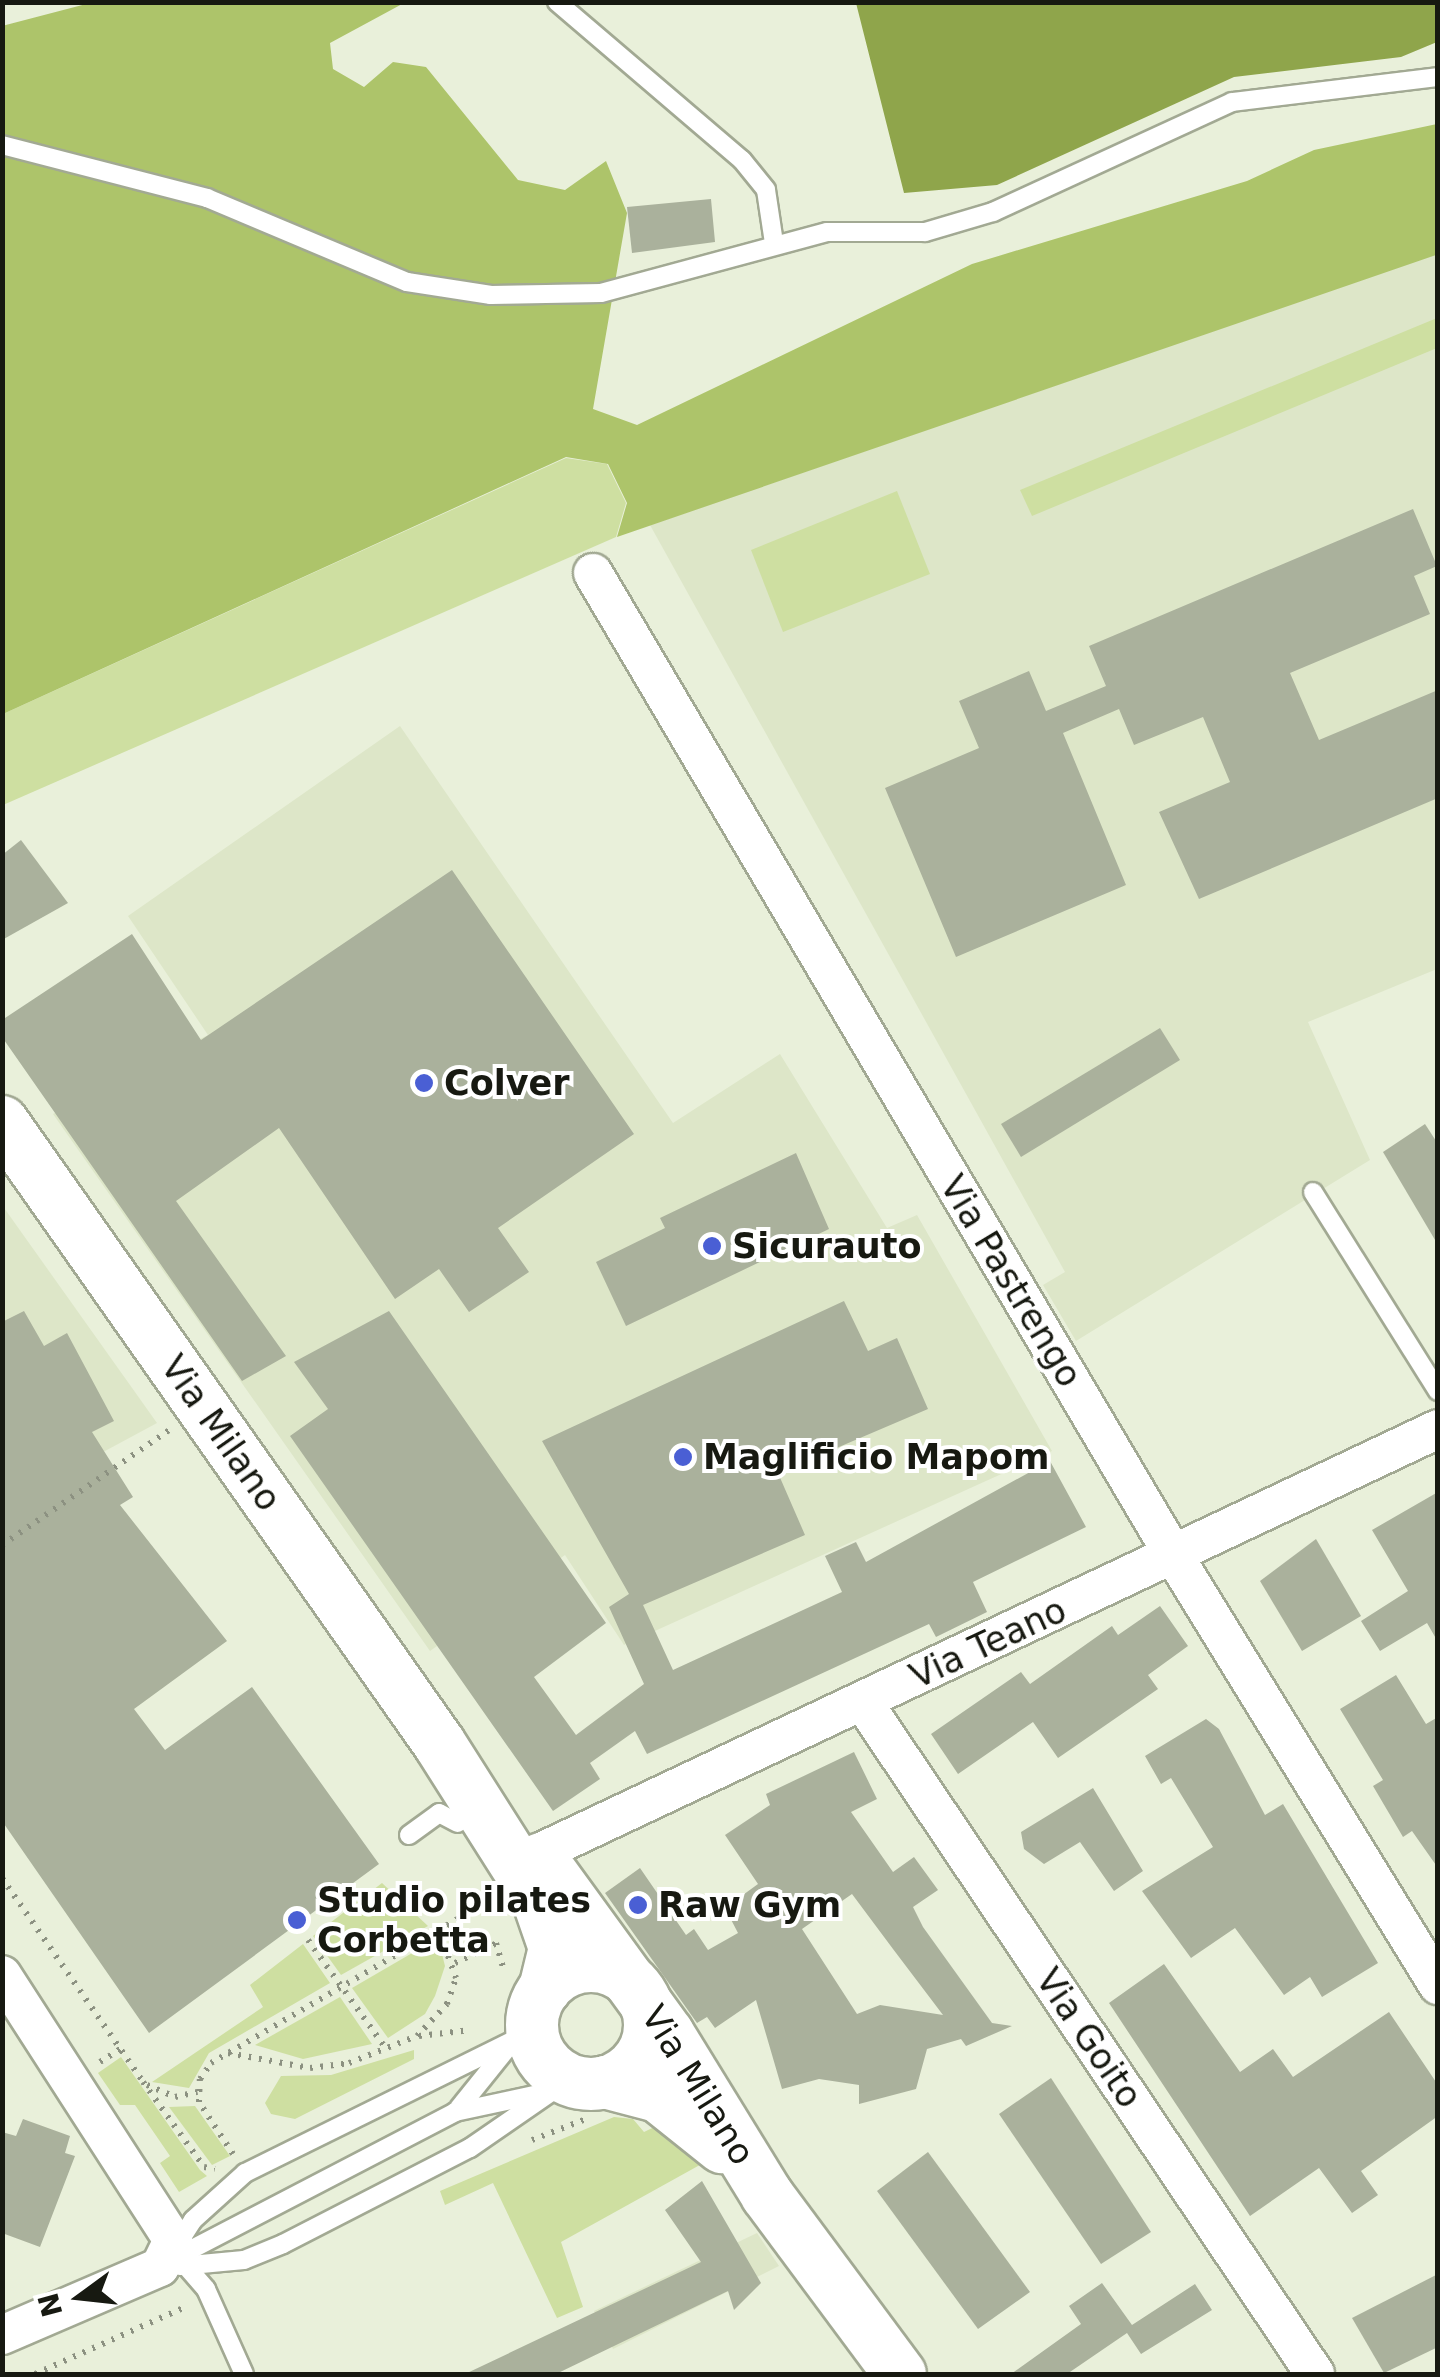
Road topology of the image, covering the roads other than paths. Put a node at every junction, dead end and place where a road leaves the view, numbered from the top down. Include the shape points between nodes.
1 (557, 2) edge
2 (1438, 77) edge
3 (2, 144) edge
4 (774, 243) junction
5 (592, 573) dead end
6 (2, 1122) edge
7 (1313, 1192) dead end
8 (1438, 1392) edge
9 (1438, 1429) edge
10 (1174, 1556) junction
11 (863, 1702) junction
12 (439, 1743) junction
13 (458, 1823) dead end
14 (409, 1835) dead end
15 (537, 1854) junction
16 (2, 1975) edge
17 (1438, 1985) edge
18 (638, 1991) junction
19 (533, 2014) junction
20 (583, 2085) junction
21 (454, 2112) junction
22 (767, 2195) junction
23 (173, 2252) junction
24 (2, 2335) edge
25 (244, 2374) edge
26 (900, 2374) edge
27 (1315, 2374) edge

1 - 4 lane via 742,160 766,190
2 - 4 lane via 1232,102 1094,170 925,232 827,232
3 - 4 lane via 207,198 407,282 492,295 601,293
5 - 10 street, Via Pastrengo
6 - 12 street, Via Milano
7 - 8 lane
9 - 10 street, Via Teano
10 - 11 street, Via Teano
10 - 17 street, Via Pastrengo
11 - 15 street, Via Teano
11 - 27 street, Via Goito
12 - 15 street, Via Milano
12 - 19 street, Via Milano via 542,1909 555,1956
13 - 14 lane via 439,1813
15 - 18 street, Via Milano
16 - 23 street
18 - 19 street via 618,1973 592,1966 566,1972
18 - 20 street via 650,2020 647,2043 628,2072
18 - 22 street, Via Milano
19 - 20 street via 546,2063
19 - 21 lane
19 - 23 lane via 245,2173 210,2200
20 - 21 lane
20 - 22 street, Via Milano via 641,2088 679,2109
20 - 23 lane via 244,2260
21 - 23 lane
22 - 26 street, Via Milano
23 - 24 street
23 - 25 lane via 210,2296

